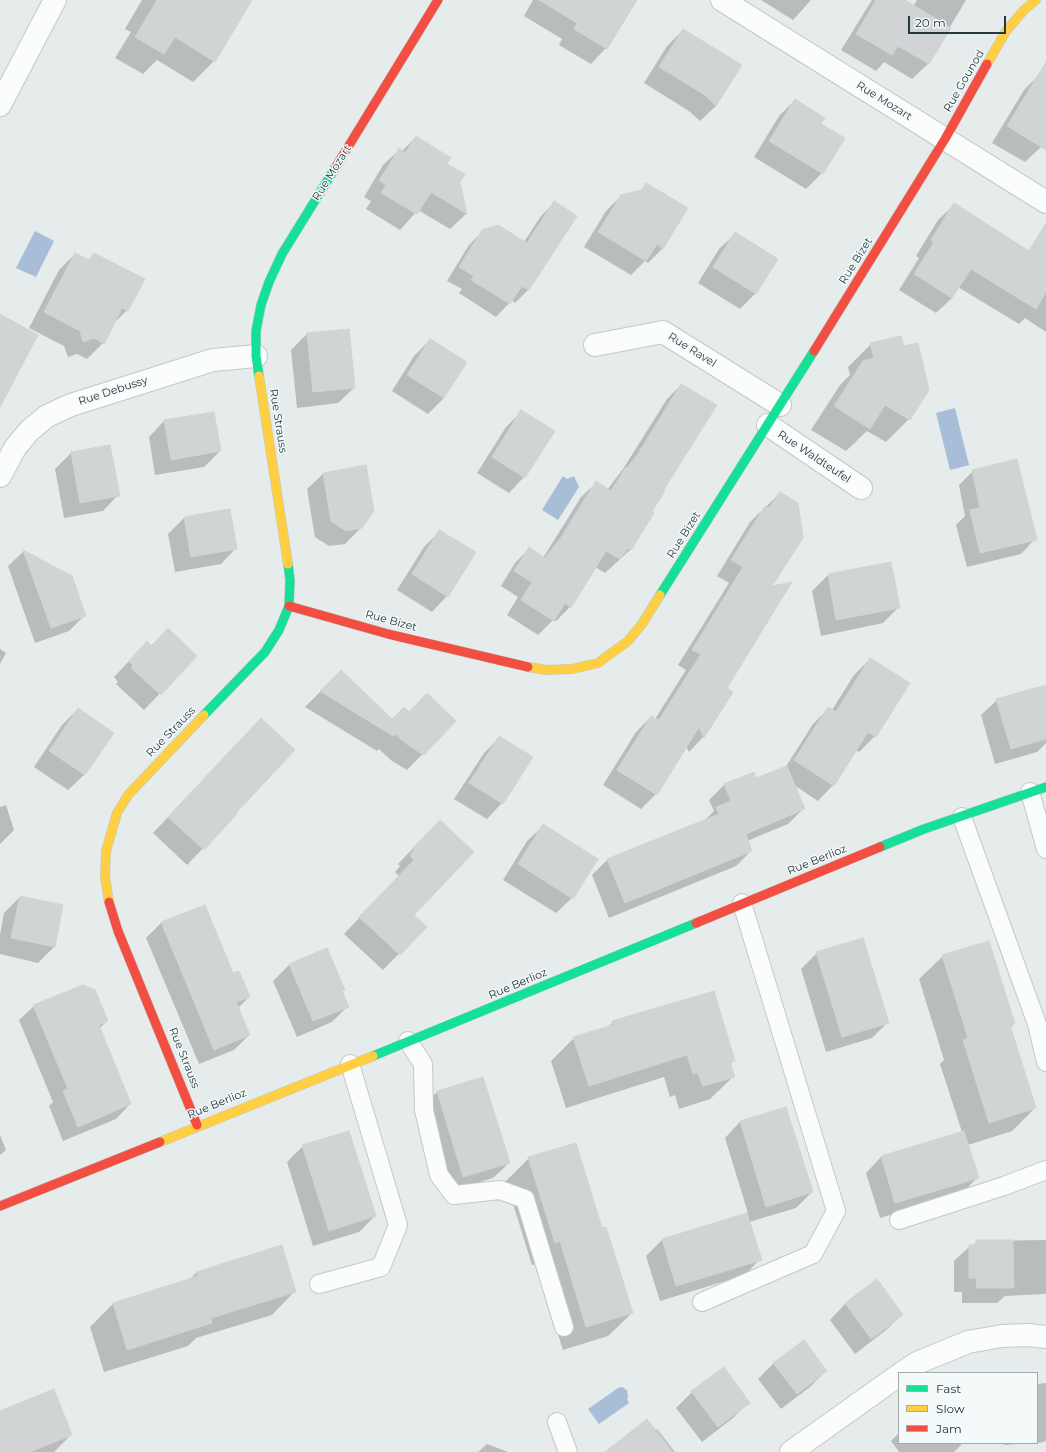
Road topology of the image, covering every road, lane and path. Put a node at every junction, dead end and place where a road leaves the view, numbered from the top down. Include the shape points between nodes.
1 (55, 0) edge
2 (438, 0) edge
3 (722, 0) edge
4 (1036, 0) edge
5 (0, 105) edge
6 (945, 139) junction
7 (1046, 202) edge
8 (595, 345) dead end
9 (256, 356) junction
10 (780, 405) junction
11 (768, 425) junction
12 (0, 476) edge
13 (861, 488) dead end
14 (289, 606) junction
15 (1038, 790) edge
16 (962, 817) junction
17 (1046, 849) edge
18 (742, 904) junction
19 (408, 1041) junction
20 (1046, 1062) edge
21 (350, 1064) junction
22 (197, 1125) junction
23 (1046, 1170) edge
24 (0, 1206) edge
25 (899, 1220) dead end
26 (319, 1284) dead end
27 (702, 1302) dead end
28 (564, 1327) dead end
29 (1046, 1338) edge
30 (904, 1372) edge
31 (898, 1376) edge
32 (557, 1422) dead end
33 (568, 1452) edge
34 (791, 1452) edge

1 - 5 street
2 - 9 street, Rue Mozart via 282,254 261,305 256,331
3 - 6 street, Rue Mozart
4 - 6 street, Rue Gounod via 1006,31
6 - 7 street, Rue Mozart
6 - 10 street, Rue Bizet
8 - 10 street, Rue Ravel via 663,332
9 - 12 street, Rue Debussy via 213,360 71,405 48,416 29,431 15,448
9 - 14 street, Rue Strauss via 290,580
10 - 11 street, Rue Bizet
11 - 13 street, Rue Waldteufel
11 - 14 street, Rue Bizet via 642,624 628,641 598,663 572,669 547,670 519,665 388,634
14 - 22 street, Rue Strauss via 280,630 265,652 128,795 117,813 106,850 105,877 118,931
15 - 16 street, Rue Berlioz
15 - 17 lane
16 - 18 street, Rue Berlioz via 924,829
16 - 20 lane via 1037,1024
18 - 19 street, Rue Berlioz
18 - 27 lane via 836,1211 813,1254
19 - 21 street, Rue Berlioz
19 - 28 lane via 423,1064 424,1110 439,1175 454,1194 500,1190 525,1199
21 - 22 street, Rue Berlioz
21 - 26 lane via 398,1225 381,1267
22 - 24 street, Rue Berlioz
23 - 25 lane
29 - 30 street via 1028,1335 1002,1336 968,1342 917,1363
31 - 34 street
32 - 33 lane

